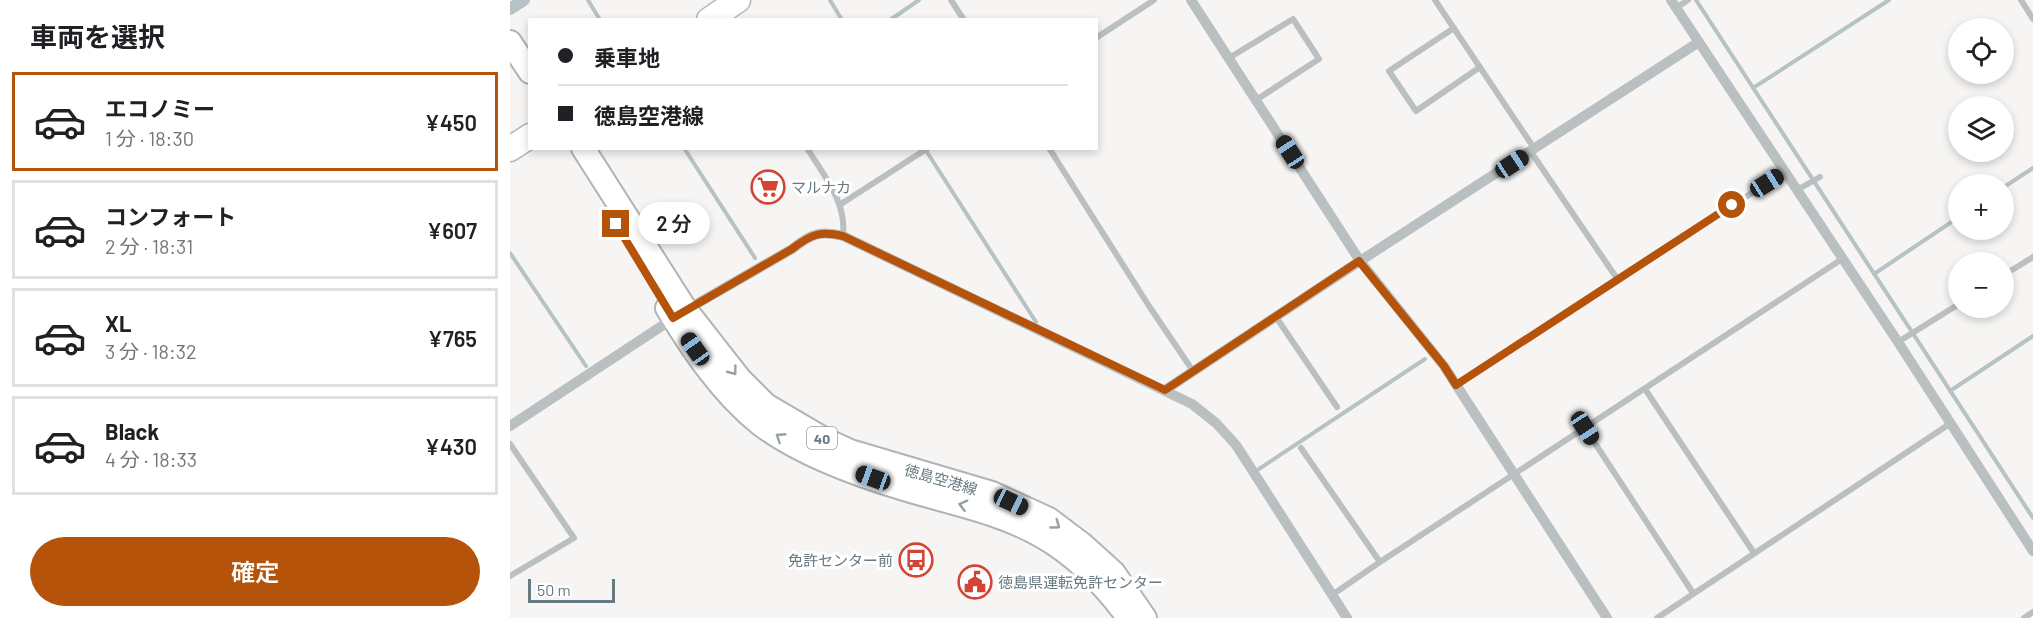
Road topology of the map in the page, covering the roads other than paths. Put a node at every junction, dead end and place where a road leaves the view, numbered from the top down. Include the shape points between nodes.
1 (951, 0) edge
2 (1154, 0) edge
3 (1191, 0) edge
4 (1435, 0) edge
5 (1688, 0) edge
6 (2021, 0) edge
7 (1674, 4) edge
8 (963, 18) edge
9 (2033, 19) edge
10 (1454, 28) junction
11 (1098, 37) edge
12 (510, 42) edge
13 (1699, 42) junction
14 (1228, 58) junction
15 (1480, 67) junction
16 (528, 69) edge
17 (1256, 100) junction
18 (528, 137) edge
19 (510, 149) edge
20 (572, 150) edge
21 (584, 150) edge
22 (808, 150) edge
23 (925, 150) edge
24 (1050, 150) edge
25 (1532, 150) junction
26 (1785, 172) junction
27 (1820, 177) dead end
28 (1796, 190) junction
29 (841, 204) junction
30 (843, 236) junction
31 (2033, 257) edge
32 (1842, 259) junction
33 (1359, 261) junction
34 (2014, 269) edge
35 (1618, 280) junction
36 (1948, 311) edge
37 (680, 314) junction
38 (1276, 317) junction
39 (1898, 342) junction
40 (1193, 371) junction
41 (1456, 385) junction
42 (1645, 388) junction
43 (1165, 390) junction
44 (1337, 407) dead end
45 (1951, 423) junction
46 (510, 426) edge
47 (1585, 428) junction
48 (510, 444) edge
49 (1301, 448) dead end
50 (1514, 474) junction
51 (2033, 551) edge
52 (1754, 553) junction
53 (1380, 562) junction
54 (510, 576) edge
55 (1693, 593) junction
56 (1332, 595) junction
57 (2033, 612) edge
58 (1129, 618) edge
59 (1145, 618) edge
60 (1347, 618) edge
61 (1607, 618) edge
62 (1657, 618) edge
63 (2024, 618) edge

1 - 8 street
2 - 11 street
3 - 14 street
4 - 10 street
5 - 7 street
6 - 9 street
7 - 13 street
10 - 15 street
10 - 15 street via 1389,71 1416,111
12 - 16 main road
13 - 25 street
13 - 26 street
14 - 17 street
14 - 17 street via 1293,19 1300,29 1319,59
15 - 25 street
17 - 33 street
18 - 19 highway
20 - 37 main road, 徳島空港線 / 40
21 - 37 main road, 徳島空港線 / 40
22 - 29 street
23 - 29 street
24 - 40 street
25 - 33 street
25 - 35 street
26 - 28 street
26 - 35 street
27 - 28 street
28 - 32 street
29 - 30 street
30 - 37 street via 825,232 806,238
30 - 43 street
31 - 34 street
32 - 39 street
32 - 42 street
33 - 38 street
33 - 41 street
35 - 41 street
36 - 39 street
37 - 46 street
58 -> 37 main road, 徳島空港線 / 40 via 1086,569 1041,536 982,510 903,489 819,457 760,424 717,380
37 -> 59 main road, 徳島空港線 / 40 via 766,405 824,439 850,451 992,493 1049,519 1114,573
38 - 40 street
38 - 44 street
39 - 45 street
40 - 43 street
41 - 50 street
42 - 47 street
42 - 52 street
43 - 56 street via 1192,404 1236,445
45 - 51 street
45 - 52 street
47 - 50 street
47 - 55 street
48 - 54 street via 574,538
49 - 53 street
50 - 53 street
50 - 61 street
52 - 55 street
53 - 56 street
55 - 62 street
56 - 60 street
57 - 63 street

